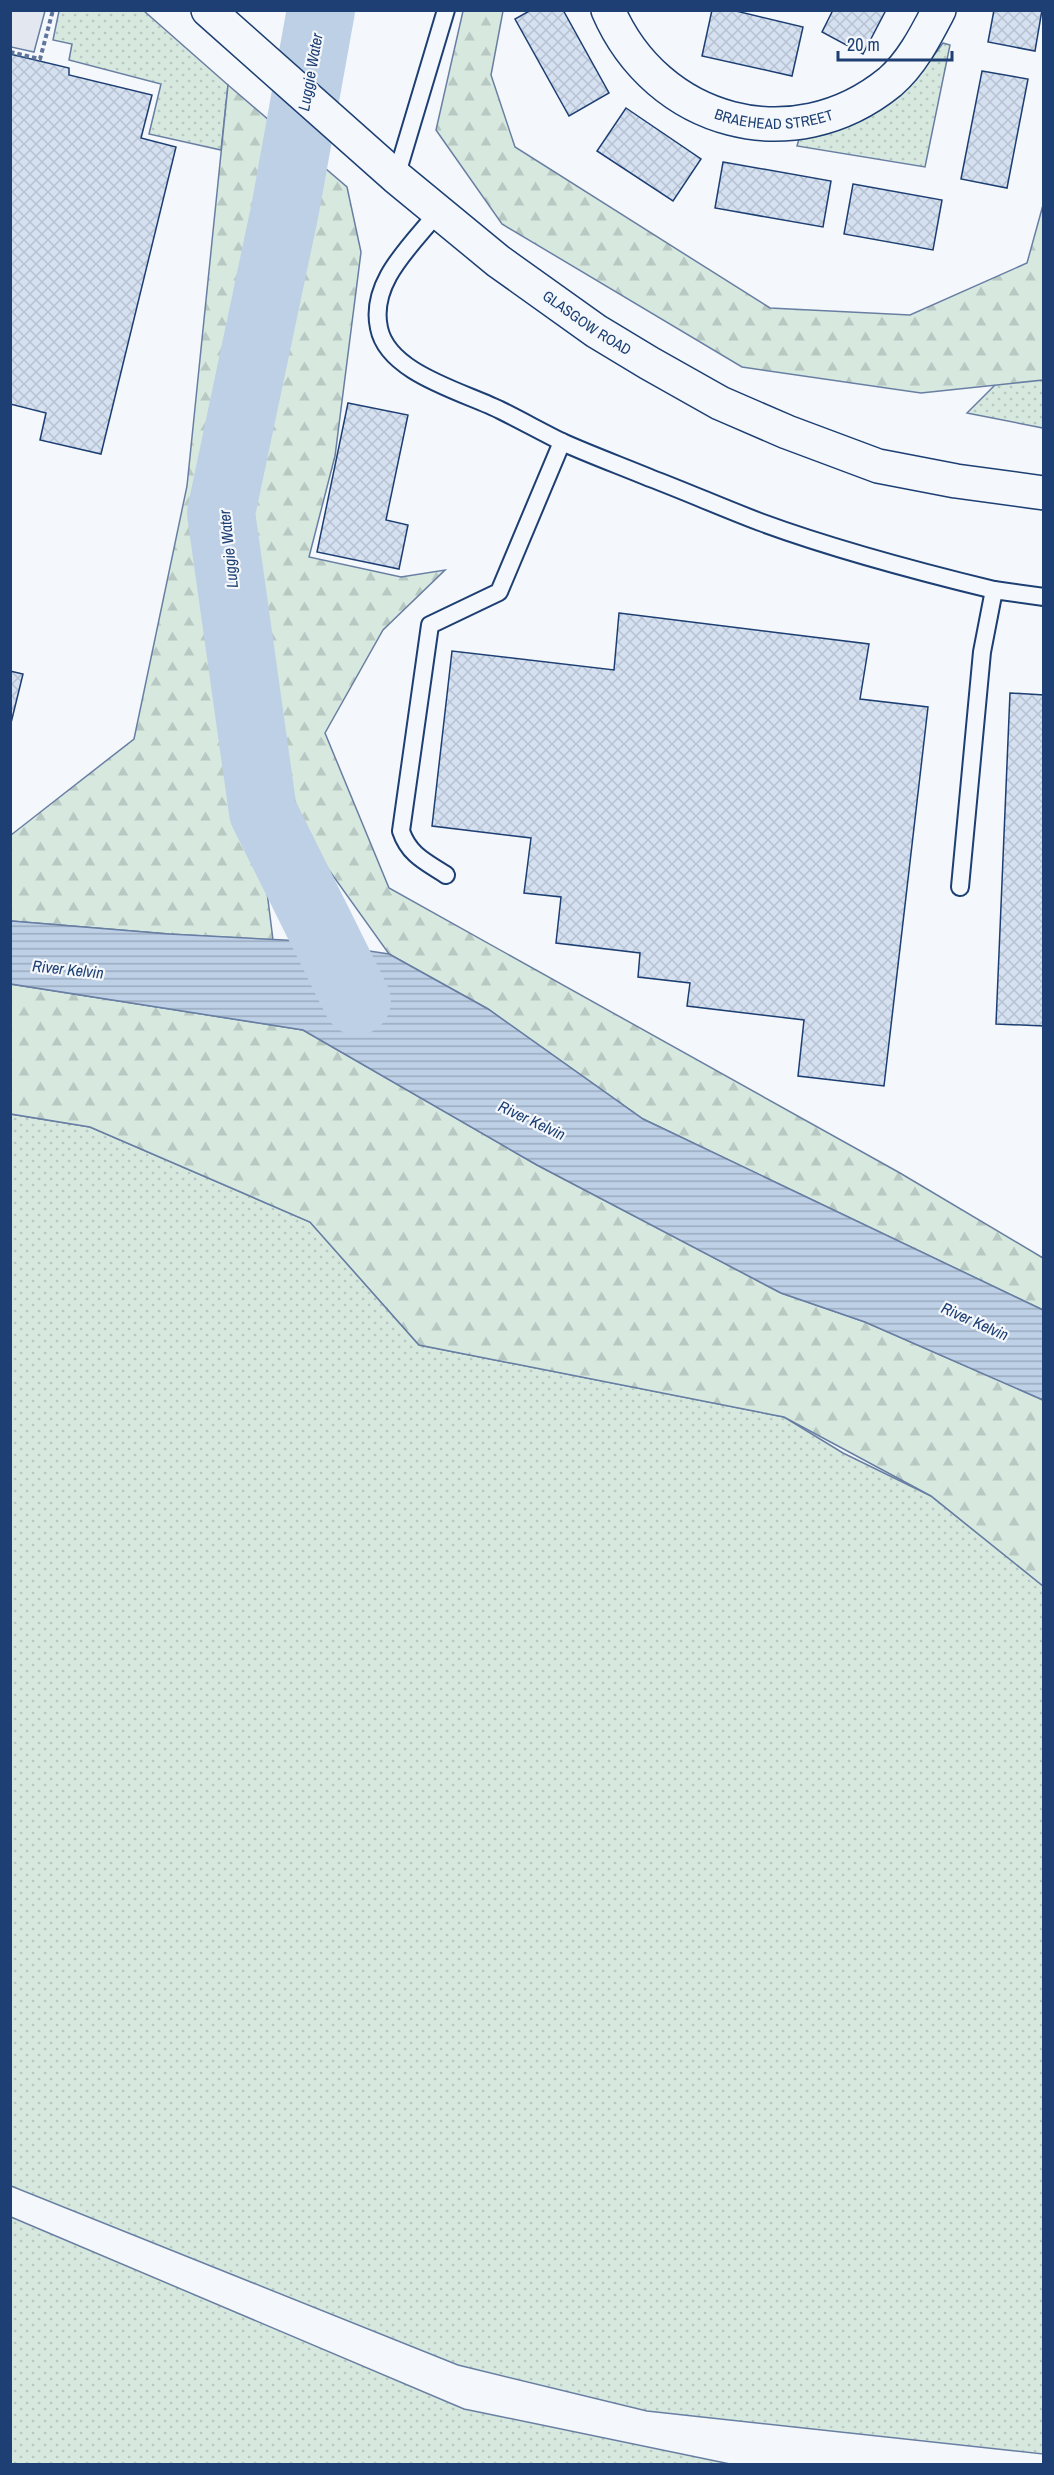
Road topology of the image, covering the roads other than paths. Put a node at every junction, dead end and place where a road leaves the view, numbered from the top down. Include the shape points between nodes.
1 (208, 10) edge
2 (446, 10) edge
3 (608, 10) edge
4 (939, 10) edge
5 (396, 177) junction
6 (438, 212) junction
7 (562, 442) junction
8 (1044, 493) edge
9 (994, 590) junction
10 (1044, 597) edge
11 (446, 875) dead end
12 (960, 887) dead end

1 - 5 main road, GLASGOW ROAD
2 - 5 lane
3 - 4 main road, BRAEHEAD STREET via 638,58 667,89 714,114 742,122 780,125 820,119 857,105 874,93 891,80 919,46
5 - 6 main road, GLASGOW ROAD
6 - 7 lane via 382,287 377,309 379,329 387,348 398,361 418,373
6 - 8 main road, GLASGOW ROAD via 498,261 596,330 720,403 878,466 956,482
7 - 9 lane via 761,522 914,570
7 - 11 lane via 499,592 430,625 401,831 405,844 415,855
9 - 10 lane
9 - 12 lane via 982,652

